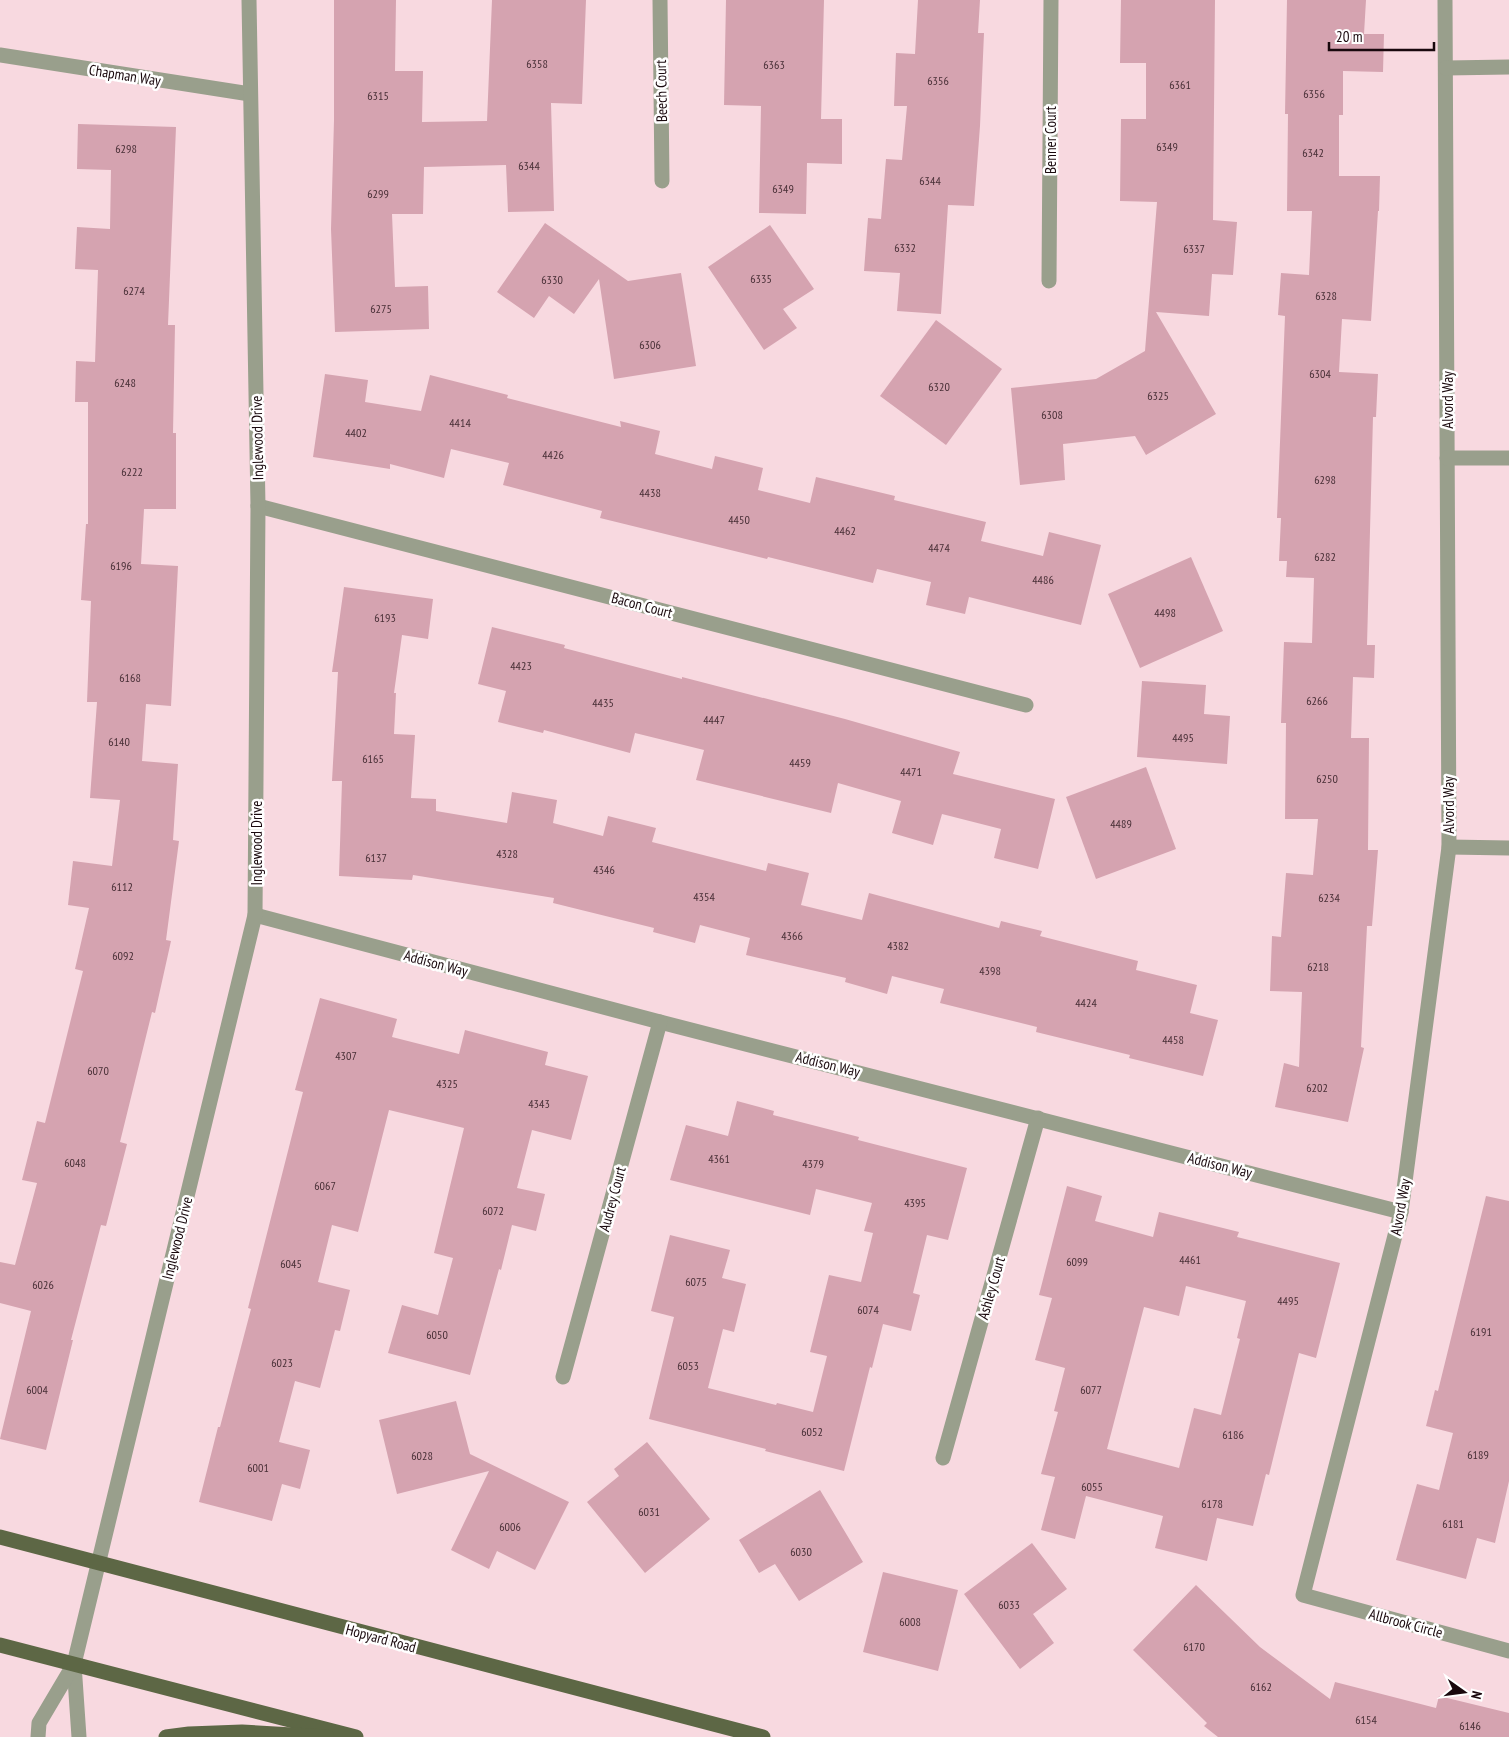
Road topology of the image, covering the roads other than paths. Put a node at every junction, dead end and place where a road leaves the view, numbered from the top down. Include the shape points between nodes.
1 (249, 0) edge
2 (660, 0) edge
3 (1051, 0) edge
4 (1445, 0) edge
5 (0, 55) edge
6 (1509, 67) edge
7 (1446, 68) junction
8 (250, 94) junction
9 (662, 181) dead end
10 (1049, 281) dead end
11 (1447, 458) junction
12 (1509, 458) edge
13 (258, 506) junction
14 (1026, 705) dead end
15 (1448, 847) junction
16 (1509, 848) edge
17 (255, 915) junction
18 (660, 1022) junction
19 (1038, 1118) junction
20 (1401, 1212) junction
21 (563, 1377) dead end
22 (943, 1458) dead end
23 (0, 1538) edge
24 (99, 1563) junction
25 (1303, 1595) joint
26 (0, 1645) edge
27 (1509, 1651) edge
28 (74, 1664) junction
29 (38, 1737) edge
30 (79, 1737) edge
31 (166, 1737) edge
32 (327, 1737) edge
33 (356, 1737) edge
34 (763, 1737) edge

1 - 8 street, Inglewood Drive
2 - 9 street, Beech Court
3 - 10 street, Benner Court
4 - 7 street, Alvord Way
5 - 8 street, Chapman Way
6 - 7 street
7 - 11 street, Alvord Way
8 - 13 street, Inglewood Drive
11 - 12 street
11 - 15 street, Alvord Way
13 - 14 street, Bacon Court
13 - 17 street, Inglewood Drive
15 - 16 street
15 - 20 street, Alvord Way
17 - 18 street, Addison Way
17 - 24 street, Inglewood Drive
18 - 19 street, Addison Way
18 - 21 street, Audrey Court
19 - 20 street, Addison Way
19 - 22 street, Ashley Court
20 - 25 street, Alvord Way
23 - 24 main road, Hopyard Road
24 - 28 street, Inglewood Drive
24 - 34 main road, Hopyard Road
25 - 27 street, Allbrook Circle
26 - 28 main road
28 - 29 street, Inglewood Drive via 39,1723
28 - 30 street, Inglewood Drive
28 - 33 main road
31 - 32 main road via 242,1732

